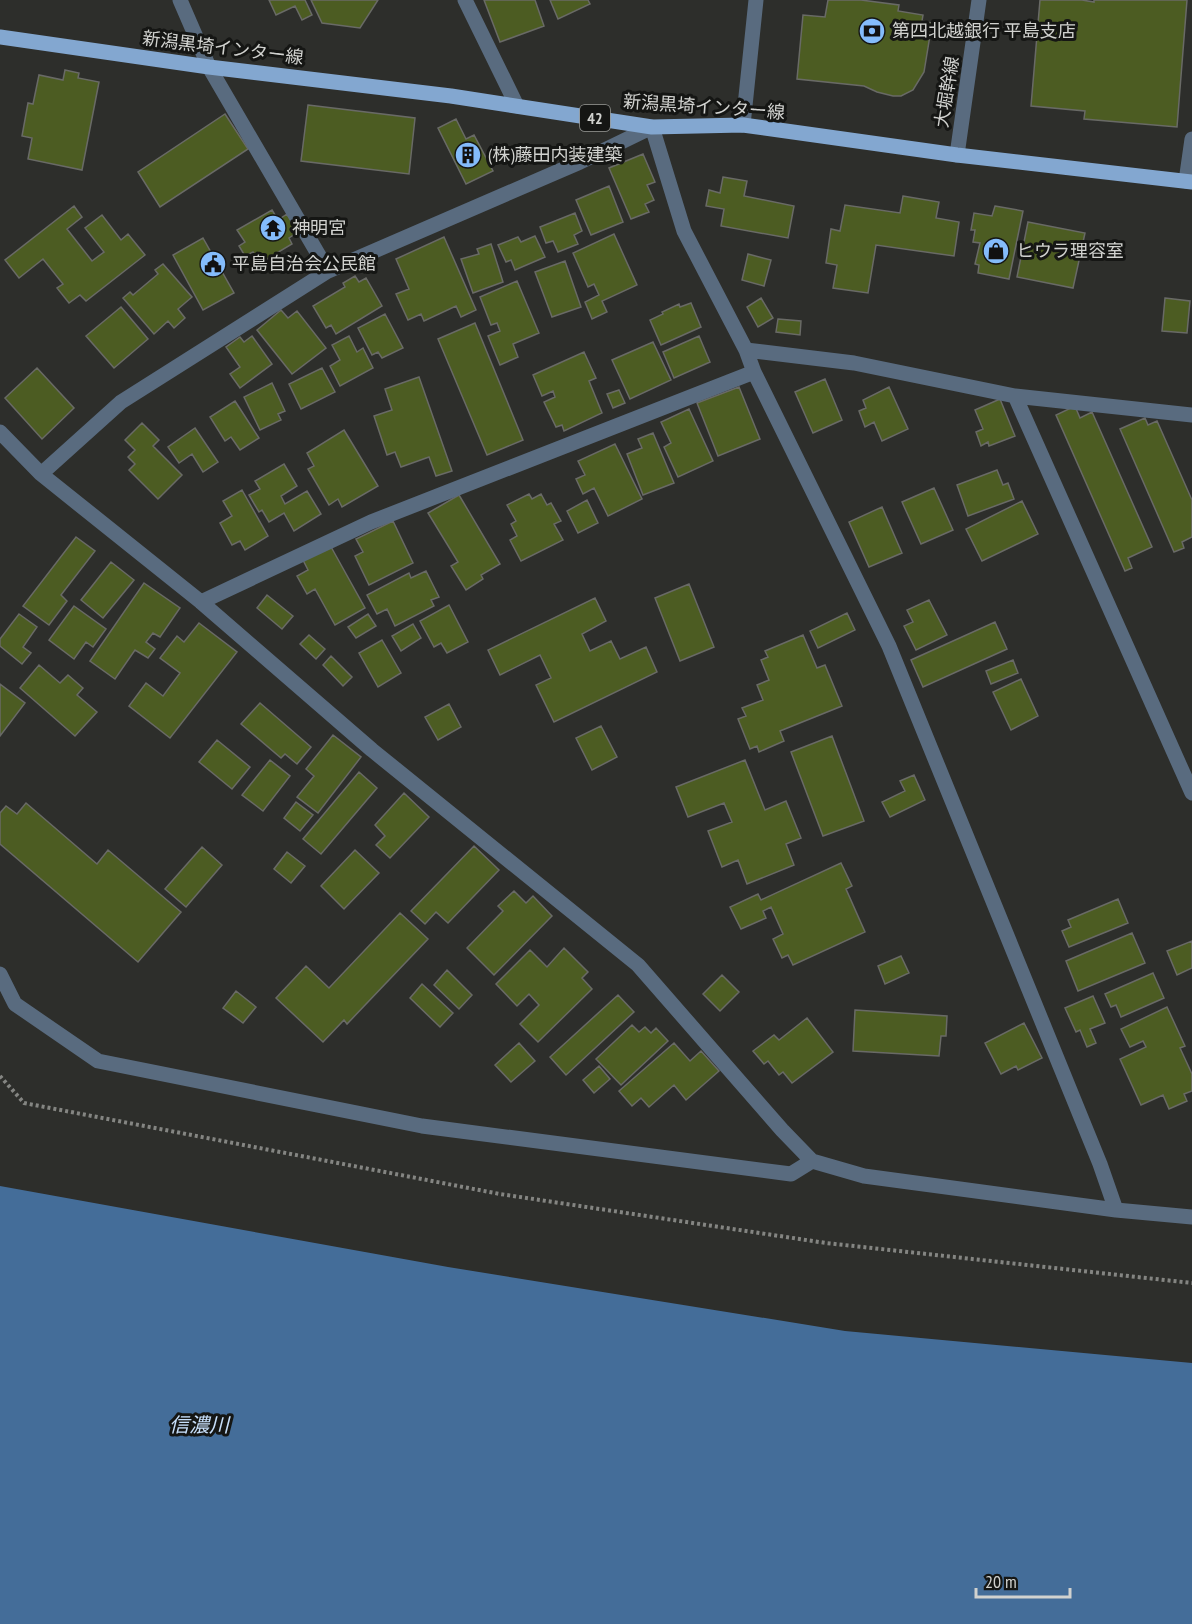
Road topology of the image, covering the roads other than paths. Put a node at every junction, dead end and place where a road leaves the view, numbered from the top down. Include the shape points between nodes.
1 (180, 0) edge
2 (465, 0) edge
3 (756, 0) edge
4 (979, 0) edge
5 (0, 37) edge
6 (208, 66) junction
7 (517, 106) junction
8 (743, 125) junction
9 (652, 126) junction
10 (1192, 139) edge
11 (957, 155) junction
12 (1189, 181) edge
13 (328, 271) junction
14 (746, 350) junction
15 (754, 372) junction
16 (1015, 396) junction
17 (1192, 416) edge
18 (0, 432) edge
19 (41, 474) junction
20 (201, 602) junction
21 (1192, 793) edge
22 (0, 974) edge
23 (812, 1161) junction
24 (1116, 1210) junction
25 (1192, 1217) edge

1 - 6 street
2 - 7 street
3 - 8 street
4 - 11 street, 大堀幹線
5 - 6 main road, 新潟黒埼インター線 / 42
6 - 7 main road, 新潟黒埼インター線 / 42
6 - 13 street
7 - 9 main road, 新潟黒埼インター線 / 42
8 - 9 main road, 新潟黒埼インター線 / 42
8 - 11 main road, 新潟黒埼インター線 / 42
9 - 13 street via 580,162
9 - 14 street via 684,231
10 - 12 street
11 - 12 main road, 新潟黒埼インター線 / 42
13 - 19 street via 121,402
14 - 15 street
14 - 16 street via 854,363
15 - 20 street via 371,522
15 - 24 street via 889,646
16 - 17 street
16 - 21 street
18 - 19 street
19 - 20 street
20 - 23 street via 372,750 638,965
22 - 23 street via 15,1004 98,1061 422,1126 791,1174
23 - 24 street via 864,1176
24 - 25 street

